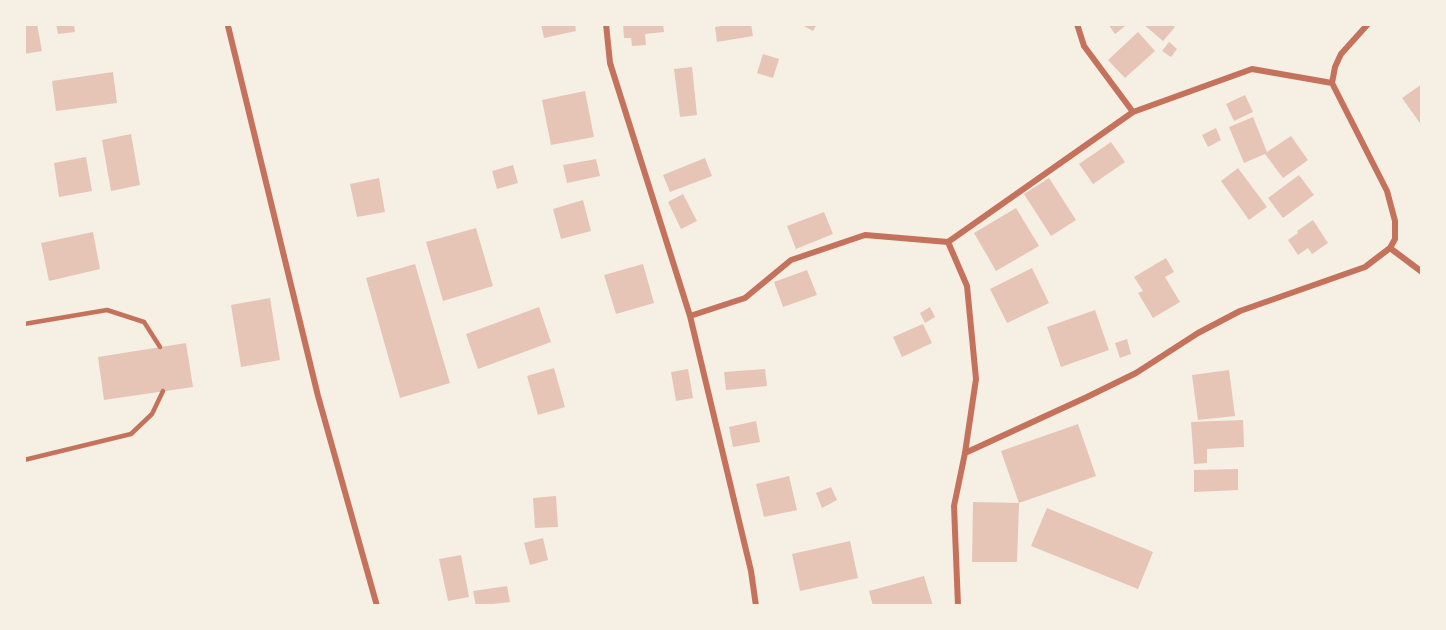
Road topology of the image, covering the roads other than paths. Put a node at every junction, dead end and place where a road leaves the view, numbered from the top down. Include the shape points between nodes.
1 (606, 24) edge
2 (1077, 24) edge
3 (1368, 24) edge
4 (228, 26) dead end
5 (1332, 83) junction
6 (1133, 112) junction
7 (948, 242) junction
8 (1390, 248) junction
9 (1422, 272) edge
10 (690, 316) junction
11 (24, 324) edge
12 (160, 347) dead end
13 (163, 392) dead end
14 (965, 453) junction
15 (24, 460) edge
16 (377, 606) edge
17 (756, 606) edge
18 (958, 606) edge

1 - 10 street via 610,63
2 - 6 street via 1084,46
3 - 5 street via 1341,54
4 - 16 street via 318,396
5 - 6 street via 1252,69
5 - 8 street via 1387,191 1395,221 1395,239
6 - 7 street
7 - 10 street via 865,235 791,260 745,298
7 - 14 street via 967,286 976,379
8 - 9 street
8 - 14 street via 1365,267 1240,311 1136,372
10 - 17 street
11 - 12 lane via 107,310 144,322
13 - 15 lane via 152,414 131,434
14 - 18 street via 954,506

